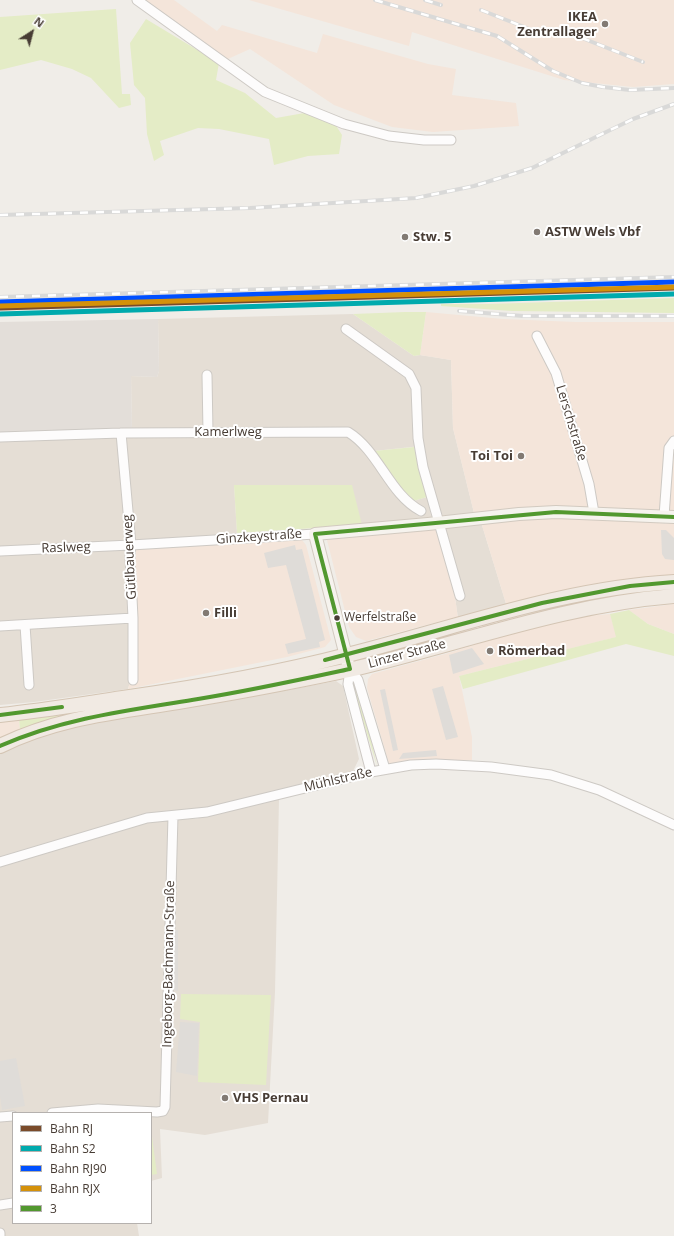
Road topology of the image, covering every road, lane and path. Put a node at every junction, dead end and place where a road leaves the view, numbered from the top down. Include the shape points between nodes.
1 (137, 0) edge
2 (451, 140) dead end
3 (346, 329) dead end
4 (537, 336) dead end
5 (207, 375) dead end
6 (208, 432) junction
7 (121, 433) junction
8 (0, 437) edge
9 (674, 441) edge
10 (421, 511) dead end
11 (594, 513) junction
12 (669, 517) edge
13 (439, 523) junction
14 (315, 534) junction
15 (131, 545) junction
16 (0, 551) edge
17 (674, 582) edge
18 (460, 596) dead end
19 (674, 596) edge
20 (134, 618) junction
21 (26, 625) junction
22 (0, 626) edge
23 (346, 656) junction
24 (350, 669) junction
25 (133, 680) dead end
26 (29, 685) dead end
27 (0, 715) edge
28 (0, 746) edge
29 (385, 769) junction
30 (371, 772) junction
31 (173, 816) junction
32 (674, 824) edge
33 (0, 862) edge
34 (67, 1112) edge
35 (12, 1116) edge
36 (0, 1117) edge
37 (12, 1203) edge
38 (0, 1205) edge

1 - 2 street via 266,92 344,124 390,136
3 - 13 street via 408,374 416,388 422,468
4 - 11 street, Lerschstraße via 556,374 589,484
5 - 6 street
6 - 7 street, Kamerlweg
6 - 10 street, Kamerlweg via 348,432 357,437 368,450 409,505
7 - 8 street, Kamerlweg
7 - 15 street, Gütlbauerweg
9 - 12 street via 670,448
11 - 12 street, Ginzkeystraße
11 - 13 street, Ginzkeystraße via 519,514
13 - 14 street, Ginzkeystraße
13 - 18 street
14 - 15 street, Ginzkeystraße
14 - 23 street
15 - 16 street, Raslweg
15 - 20 street, Gütlbauerweg
17 - 23 main road, Linzer Straße via 573,595
19 - 24 main road, Linzer Straße via 593,606
20 - 21 street
20 - 25 street, Gütlbauerweg
21 - 22 street
21 - 26 street
23 - 24 street
23 - 27 main road, Linzer Straße via 192,688
24 - 28 main road, Linzer Straße via 258,688 78,718 49,726
24 - 29 street via 358,680
24 - 30 street via 348,684
29 - 30 street, Mühlstraße
29 - 32 street, Mühlstraße via 463,764 551,775 599,790
30 - 31 street, Mühlstraße via 220,809
31 - 33 street, Mühlstraße via 147,818
31 - 34 street, Ingeborg-Bachmann-Straße via 166,1103 163,1111 157,1112
35 - 36 street
37 - 38 street

